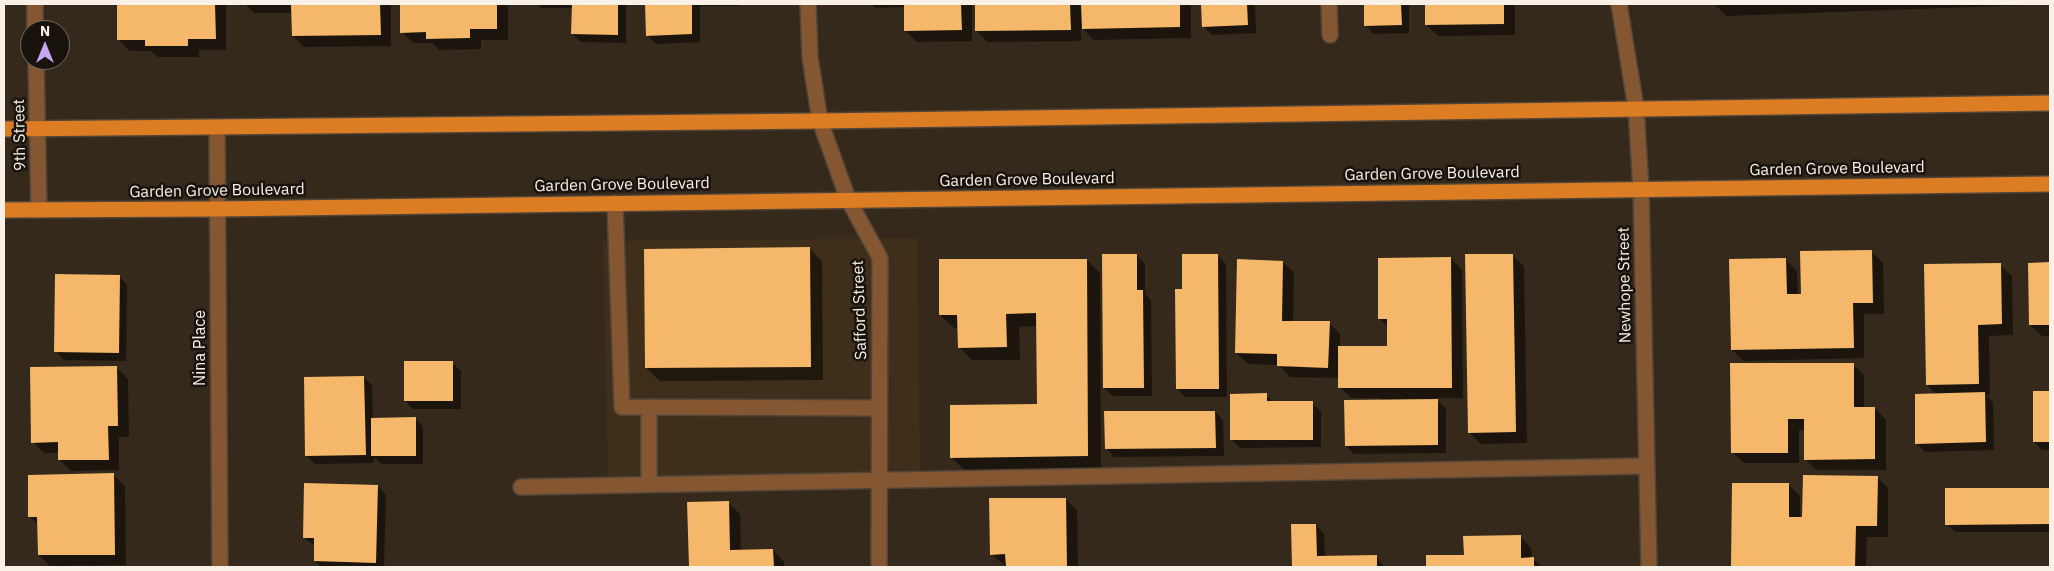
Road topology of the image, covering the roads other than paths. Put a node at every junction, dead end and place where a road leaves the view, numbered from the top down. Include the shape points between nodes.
1 (35, 4) edge
2 (808, 4) edge
3 (1328, 4) edge
4 (1619, 4) edge
5 (36, 20) edge
6 (1330, 35) dead end
7 (36, 70) edge
8 (2050, 103) edge
9 (1636, 108) junction
10 (820, 121) junction
11 (217, 128) junction
12 (4, 129) edge
13 (37, 129) junction
14 (2050, 184) edge
15 (1641, 189) junction
16 (848, 200) junction
17 (615, 203) junction
18 (4, 210) edge
19 (39, 210) junction
20 (217, 210) junction
21 (649, 407) junction
22 (880, 408) junction
23 (1647, 466) junction
24 (880, 481) junction
25 (649, 485) junction
26 (521, 487) dead end
27 (220, 567) edge
28 (880, 567) edge
29 (1649, 567) edge

1 - 5 street
2 - 10 street, Safford Street via 810,57
3 - 6 street
4 - 9 street, Newhope Street
7 - 13 street, 9th Street
8 - 9 main road
9 - 10 main road
9 - 15 street, Newhope Street
10 - 11 main road
10 - 16 street, Safford Street
11 - 13 main road
11 - 20 street, Nina Place
12 - 13 main road
13 - 19 street, 9th Street
14 - 15 main road, Garden Grove Boulevard
15 - 16 main road, Garden Grove Boulevard
15 - 23 street, Newhope Street
16 - 17 main road, Garden Grove Boulevard
16 - 22 street, Safford Street via 880,258
17 - 20 main road, Garden Grove Boulevard
17 - 21 street via 622,407
18 - 19 main road, Garden Grove Boulevard
19 - 20 main road, Garden Grove Boulevard
20 - 27 street, Nina Place
21 - 22 street
21 - 25 street
22 - 24 street, Safford Street
23 - 24 street
23 - 29 street, Newhope Street
24 - 25 street
24 - 28 street, Safford Street
25 - 26 street

